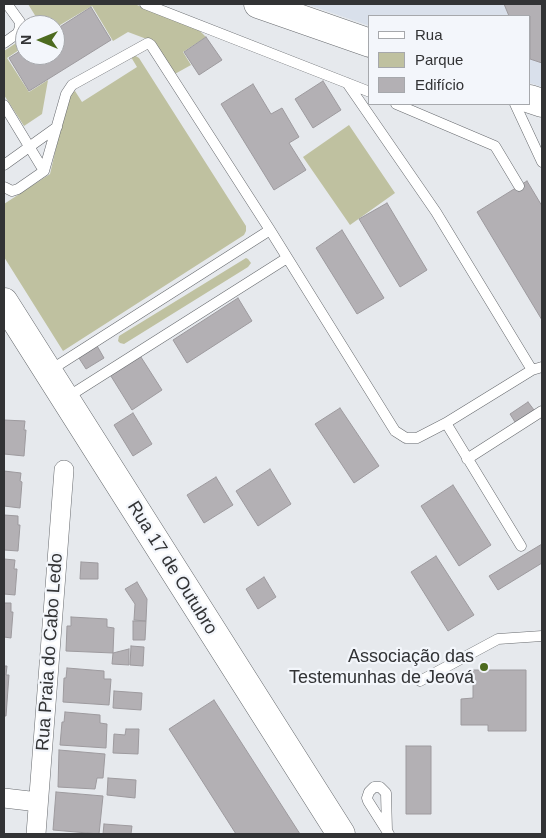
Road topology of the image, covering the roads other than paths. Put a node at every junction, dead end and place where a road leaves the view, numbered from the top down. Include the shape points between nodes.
1 (7, 4) edge
2 (145, 4) edge
3 (258, 4) edge
4 (368, 42) edge
5 (4, 43) edge
6 (347, 83) junction
7 (368, 91) edge
8 (4, 105) edge
9 (398, 105) edge
10 (515, 105) edge
11 (57, 127) junction
12 (31, 147) junction
13 (542, 162) edge
14 (4, 165) edge
15 (44, 171) junction
16 (4, 186) edge
17 (519, 186) dead end
18 (270, 230) junction
19 (287, 258) junction
20 (4, 302) edge
21 (537, 368) edge
22 (48, 372) junction
23 (65, 398) junction
24 (542, 411) edge
25 (446, 423) junction
26 (467, 459) junction
27 (64, 470) dead end
28 (521, 546) dead end
29 (542, 636) edge
30 (420, 681) dead end
31 (4, 798) edge
32 (38, 802) junction
33 (36, 834) edge
34 (341, 834) edge

1 - 5 lane via 20,27 18,33
2 - 6 lane
3 - 4 main road
6 - 7 lane
6 - 21 lane
8 - 12 lane
9 - 17 lane via 495,146
10 - 13 lane
11 - 12 lane
11 - 15 lane
11 - 18 lane via 72,84 143,45 151,45
12 - 14 lane
12 - 15 lane
15 - 16 lane via 18,189 12,191
18 - 19 lane
18 - 22 lane
19 - 23 lane
19 - 25 lane via 395,431 406,438 417,438
20 - 22 main road, Rua 17 de Outubro
21 - 25 lane
22 - 23 main road, Rua 17 de Outubro
23 - 34 main road, Rua 17 de Outubro
24 - 26 lane
25 - 26 lane
26 - 28 lane
27 - 32 street, Rua Praia do Cabo Ledo
29 - 30 lane via 498,639
31 - 32 street
32 - 33 street, Rua Praia do Cabo Ledo

